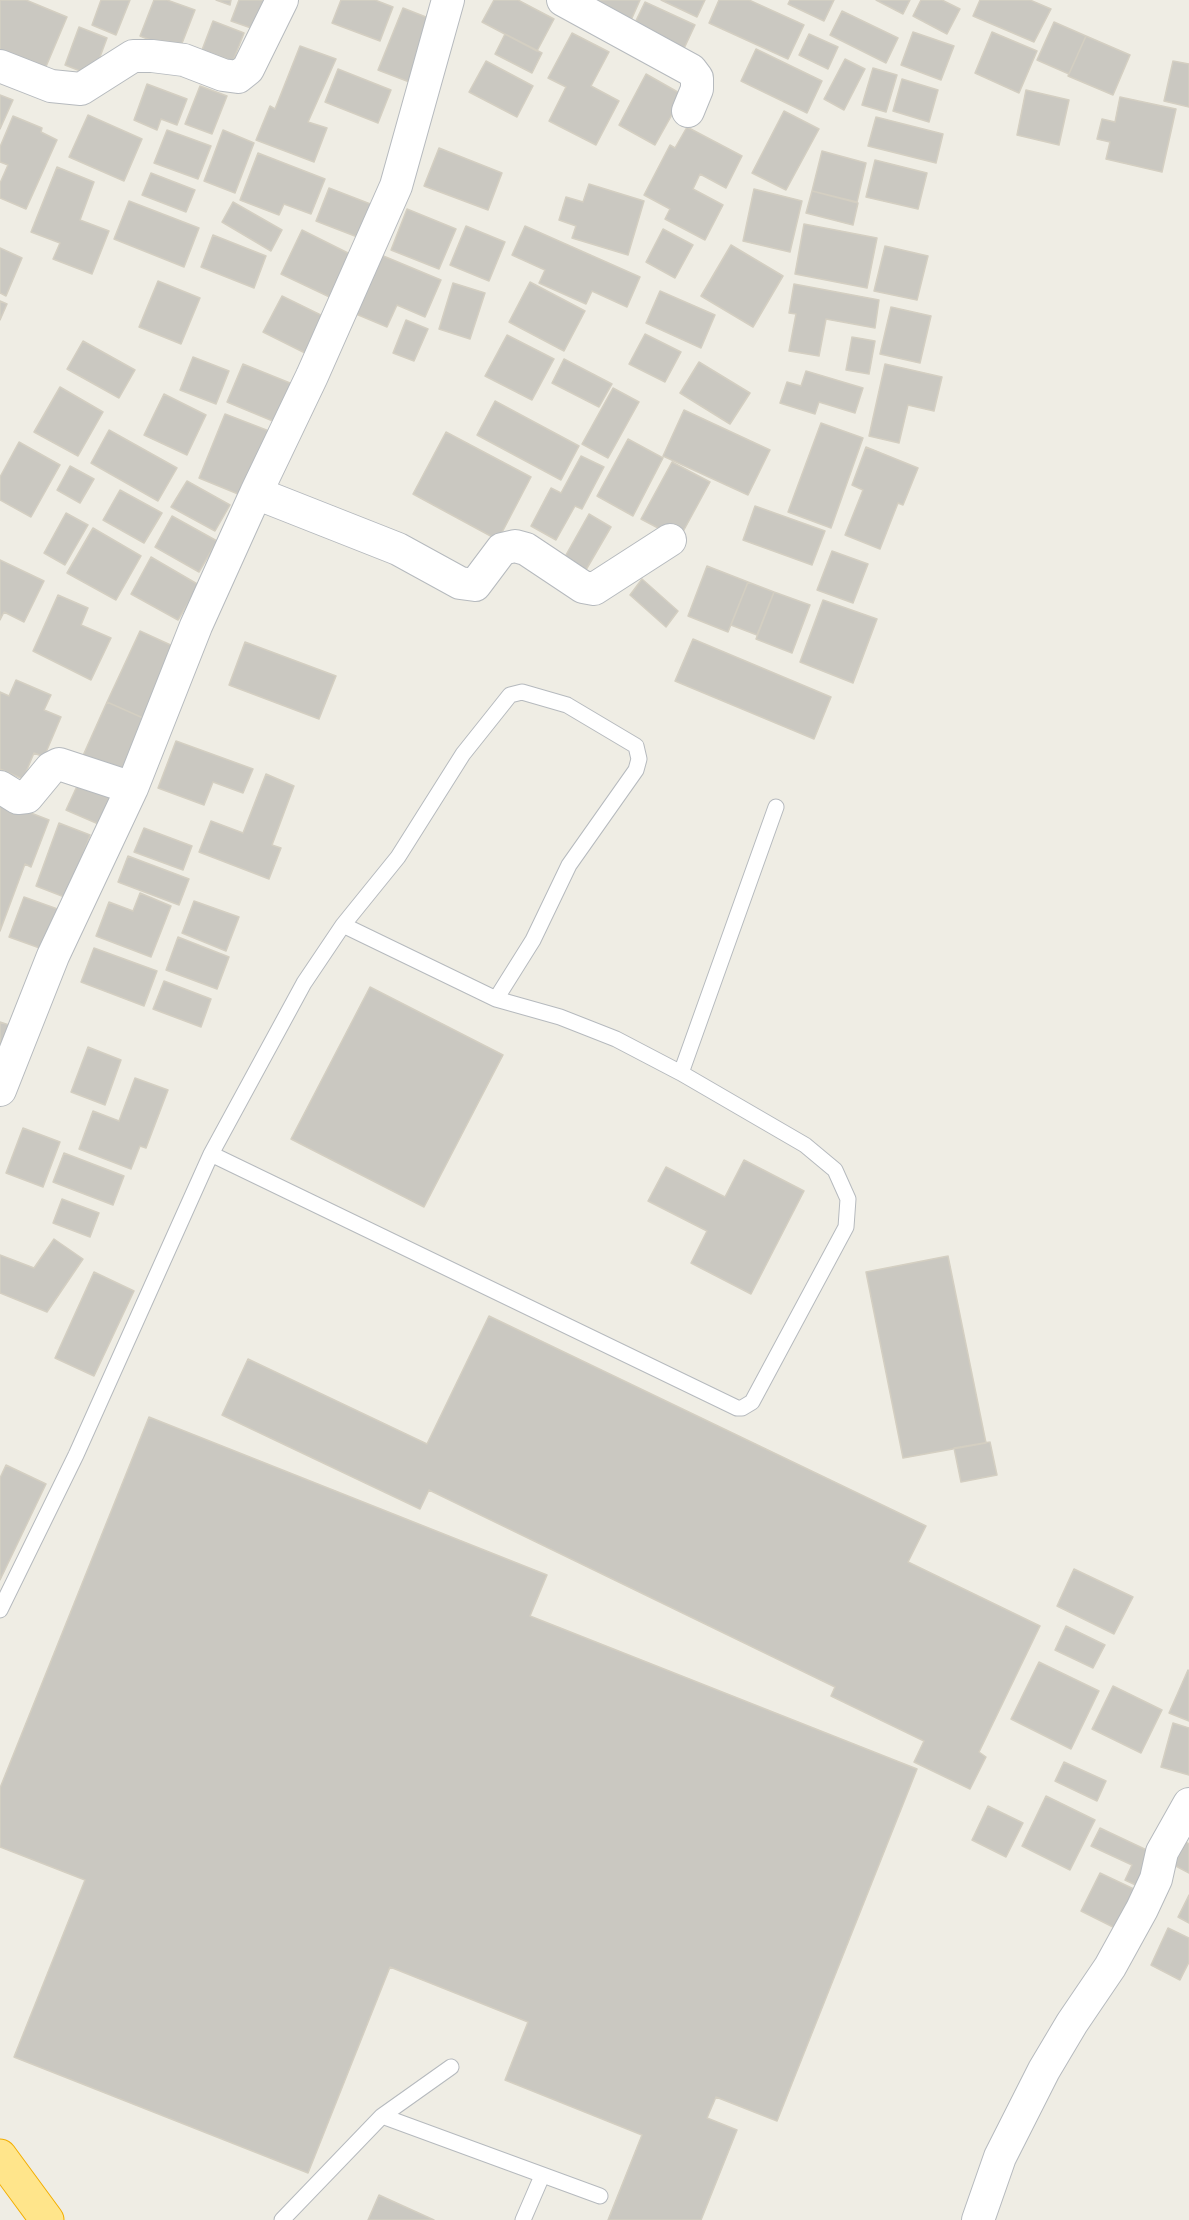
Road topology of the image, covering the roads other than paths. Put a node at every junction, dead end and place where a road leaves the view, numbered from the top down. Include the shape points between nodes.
1 (282, 0) edge
2 (448, 0) edge
3 (563, 0) edge
4 (0, 66) edge
5 (688, 111) dead end
6 (255, 493) junction
7 (670, 540) dead end
8 (0, 786) edge
9 (132, 788) junction
10 (776, 807) dead end
11 (343, 925) junction
12 (496, 999) junction
13 (681, 1073) junction
14 (0, 1090) edge
15 (211, 1154) junction
16 (0, 1610) edge
17 (1189, 1804) edge
18 (451, 2067) dead end
19 (382, 2116) junction
20 (0, 2156) edge
21 (542, 2176) junction
22 (600, 2196) dead end
23 (47, 2220) edge
24 (282, 2220) edge
25 (523, 2220) edge
26 (978, 2220) edge

1 - 4 street via 248,69 238,77 184,60 133,56 81,89 51,86
2 - 6 street via 396,186
3 - 5 street via 691,70 697,78 697,89
6 - 7 street via 398,549 460,583 475,585 502,549 515,546 526,549 583,587 594,589
6 - 9 street via 196,626
8 - 9 street via 18,798 27,797 59,764
9 - 14 street via 53,956
10 - 13 lane
11 - 12 lane
11 - 12 lane via 398,857 463,754 502,701 522,692 567,705 636,746 639,759 636,770 569,865 533,940
11 - 15 lane via 304,983
12 - 13 lane via 560,1017
13 - 15 lane via 805,1145 835,1170 848,1199 846,1227 752,1402 742,1408
15 - 16 lane via 76,1455
17 - 26 street via 1162,1852 1156,1879 1142,1909 1039,2080 1000,2157
18 - 19 lane
19 - 21 lane
19 - 24 lane
20 - 23 highway
21 - 22 lane
21 - 25 lane

